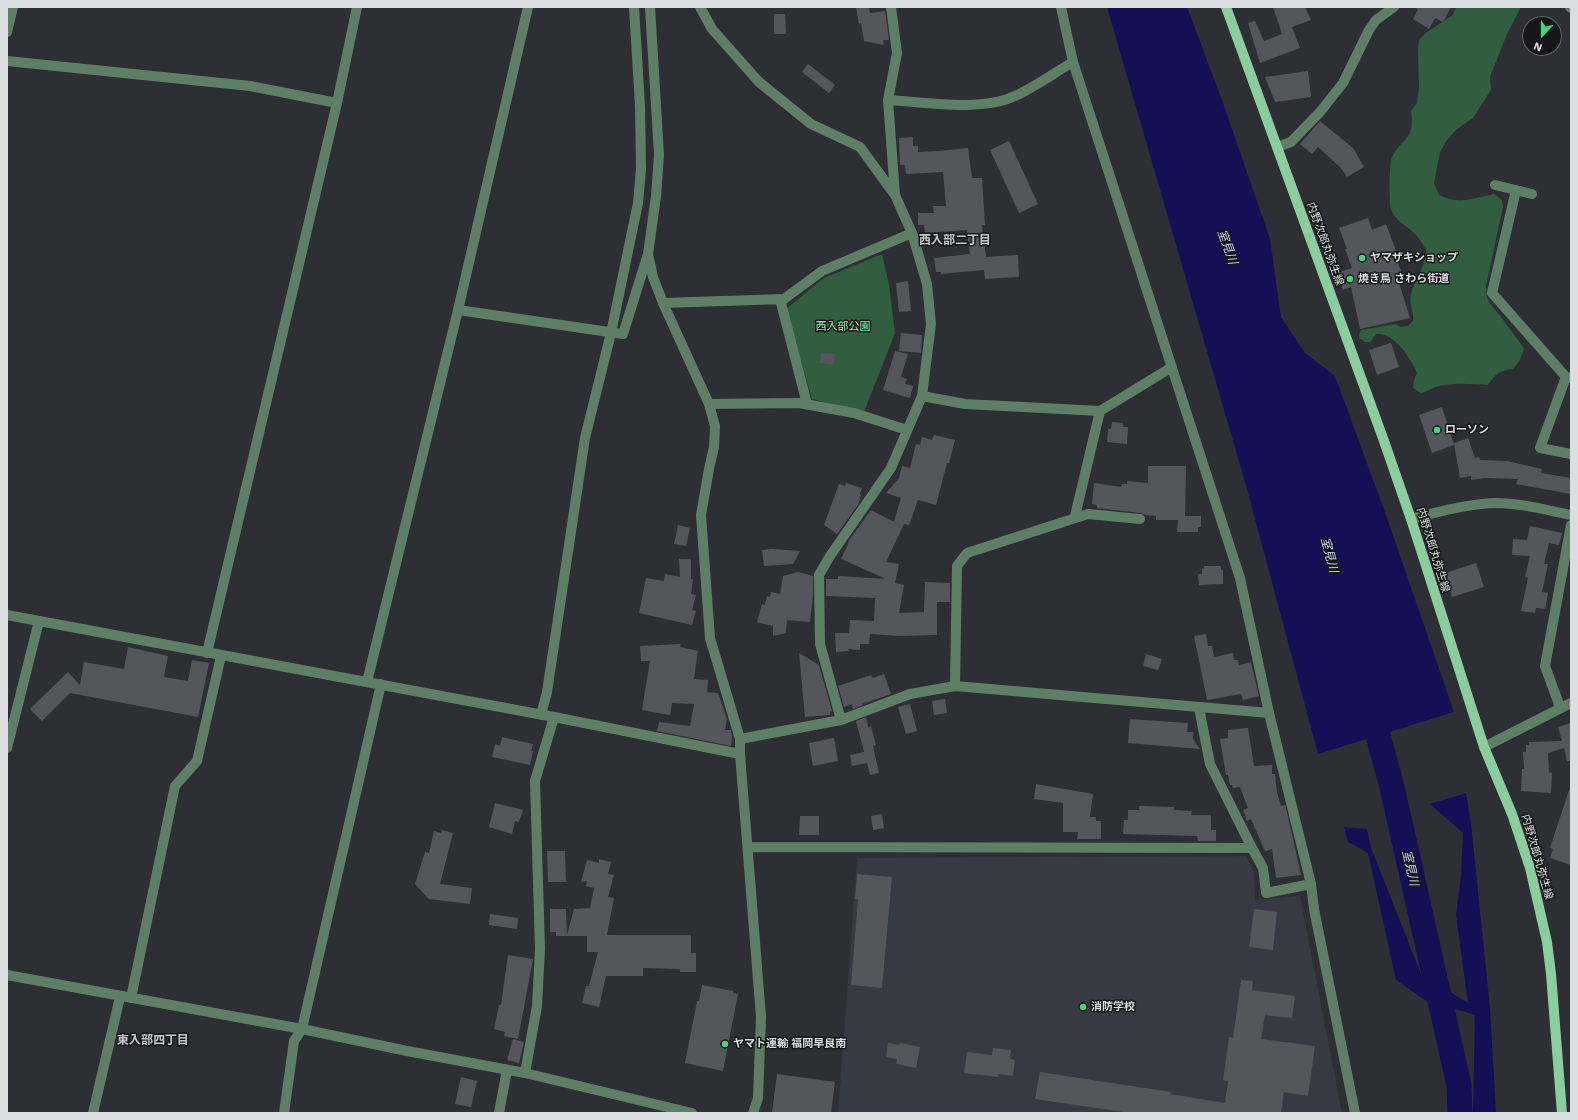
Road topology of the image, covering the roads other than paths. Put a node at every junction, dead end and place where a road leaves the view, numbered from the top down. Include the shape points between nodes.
1 (13, 7) edge
2 (357, 7) edge
3 (528, 7) edge
4 (634, 7) edge
5 (650, 7) edge
6 (700, 7) edge
7 (891, 7) edge
8 (1061, 7) edge
9 (1226, 7) edge
10 (1394, 7) edge
11 (7, 32) edge
12 (7, 61) edge
13 (1073, 62) junction
14 (888, 100) junction
15 (337, 103) junction
16 (1277, 147) junction
17 (1495, 186) dead end
18 (1516, 190) junction
19 (1532, 194) dead end
20 (895, 196) junction
21 (912, 233) junction
22 (648, 254) junction
23 (780, 299) junction
24 (664, 303) junction
25 (458, 310) junction
26 (611, 333) junction
27 (1172, 367) junction
28 (1569, 378) edge
29 (922, 396) junction
30 (709, 404) junction
31 (807, 404) junction
32 (1100, 411) junction
33 (907, 430) junction
34 (1571, 454) edge
35 (1571, 515) edge
36 (1076, 516) junction
37 (1140, 519) dead end
38 (1411, 519) junction
39 (1571, 525) edge
40 (7, 615) edge
41 (39, 621) junction
42 (207, 653) junction
43 (221, 656) junction
44 (367, 682) junction
45 (381, 684) junction
46 (955, 686) junction
47 (1571, 703) edge
48 (1199, 708) junction
49 (1560, 708) junction
50 (1268, 713) junction
51 (542, 715) junction
52 (554, 717) junction
53 (841, 720) junction
54 (740, 739) junction
55 (1484, 747) junction
56 (7, 748) edge
57 (740, 754) junction
58 (748, 847) junction
59 (1252, 848) junction
60 (1311, 884) junction
61 (7, 975) edge
62 (120, 997) junction
63 (131, 998) junction
64 (302, 1029) junction
65 (507, 1070) junction
66 (525, 1073) junction
67 (93, 1113) edge
68 (284, 1113) edge
69 (499, 1113) edge
70 (692, 1113) edge
71 (753, 1113) edge
72 (1355, 1113) edge
73 (1562, 1113) edge

1 - 11 street
2 - 15 street
3 - 25 street
4 - 26 street via 641,169 638,203
5 - 22 street via 659,155
6 - 20 street via 712,29 759,82 811,124 860,147
7 - 14 street via 897,53
8 - 13 street
9 - 16 main road, 内野次郎丸弥生線
10 - 16 street via 1376,20 1343,83 1320,112 1291,142
12 - 15 street via 250,86
13 - 14 street via 1015,96 991,103 968,105
13 - 27 street
14 - 20 street
15 - 42 street
16 - 38 main road, 内野次郎丸弥生線
17 - 18 street
18 - 19 street
18 - 28 street via 1492,293
20 - 21 street
21 - 23 street via 822,271 784,299
21 - 29 street via 927,284 931,324
22 - 24 street via 653,276
22 - 26 street via 623,334
23 - 24 street
23 - 31 street
24 - 30 street
25 - 26 street
25 - 44 street
26 - 51 street via 585,438
27 - 32 street
27 - 50 street via 1240,578
28 - 34 street via 1540,448
29 - 32 street via 965,404
29 - 33 street
30 - 31 street
30 - 54 street via 714,426 714,447 701,515 710,638
31 - 33 street via 854,413
32 - 36 street
33 - 53 street via 891,468 819,575 820,644
35 - 38 street via 1496,503 1473,505
36 - 37 street via 1088,514
36 - 46 street via 967,553 957,566
38 - 55 main road, 内野次郎丸弥生線
39 - 49 street via 1545,666
40 - 41 street
41 - 42 street
41 - 56 street
42 - 43 street
43 - 44 street
43 - 63 street via 197,761 175,786
44 - 45 street
45 - 51 street
45 - 64 street
46 - 48 street
46 - 53 street via 910,694
47 - 49 street
48 - 50 street
48 - 59 street via 1210,764
49 - 55 street
50 - 60 street
51 - 52 street
52 - 57 street
52 - 66 street via 535,781 540,949 537,1006
53 - 54 street
54 - 57 street
55 - 73 main road, 内野次郎丸弥生線 via 1512,814 1538,899 1551,974
57 - 58 street
58 - 59 street
58 - 71 street via 761,1017 758,1098
59 - 60 street via 1263,868 1266,893
60 - 72 street
61 - 62 street
62 - 63 street
62 - 67 street
63 - 64 street
64 - 65 street
64 - 68 street via 294,1041
65 - 66 street
65 - 69 street
66 - 70 street

